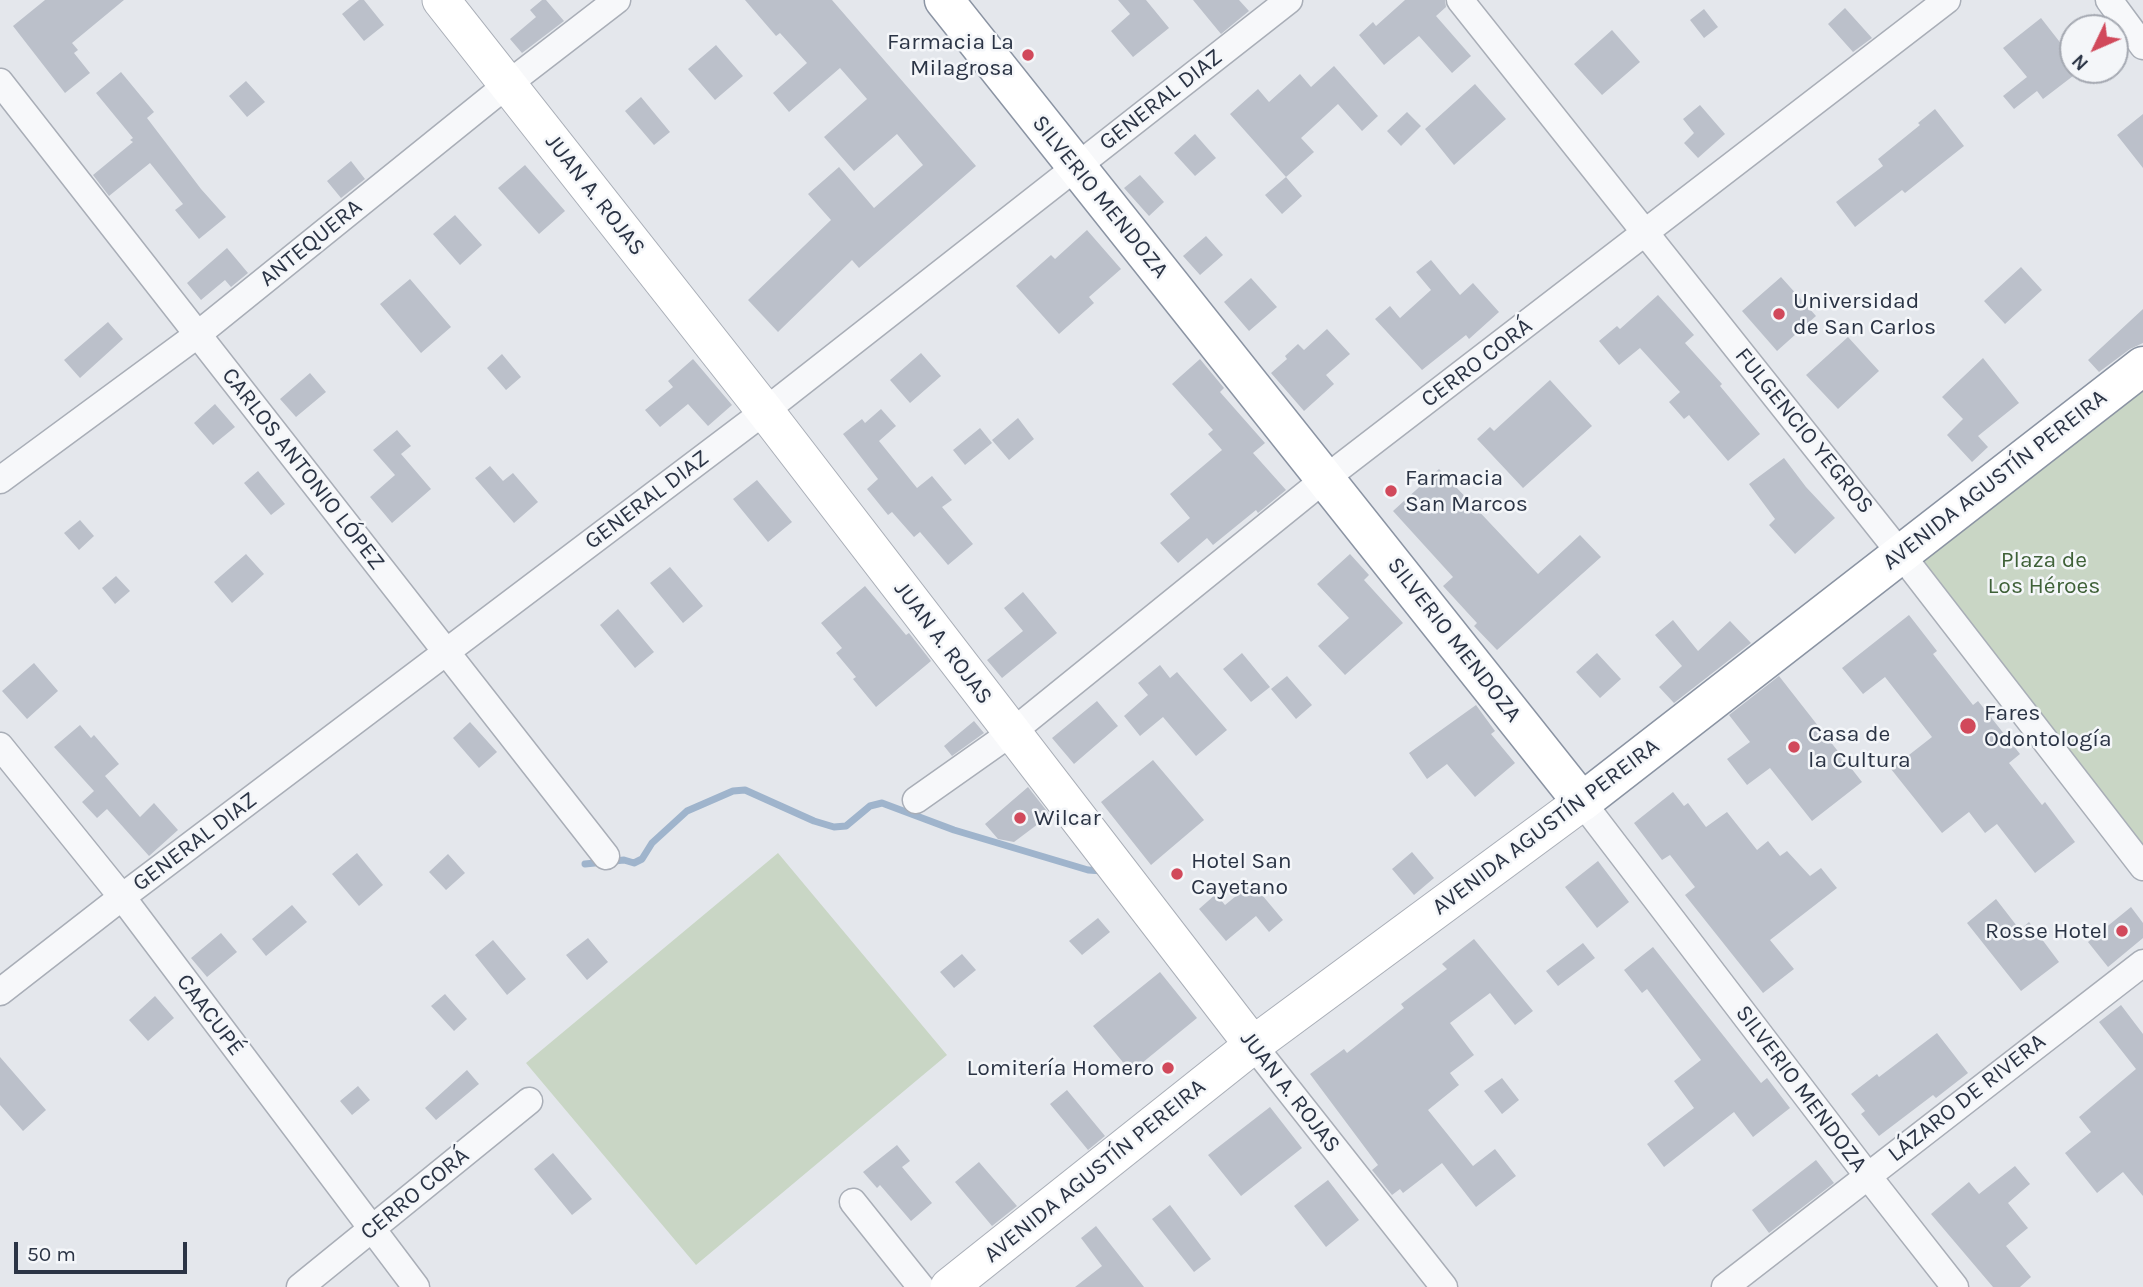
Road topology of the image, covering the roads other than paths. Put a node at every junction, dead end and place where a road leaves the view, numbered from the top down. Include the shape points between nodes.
1 (441, 0) edge
2 (617, 0) edge
3 (944, 0) edge
4 (1289, 0) edge
5 (1460, 0) edge
6 (1947, 0) edge
7 (2109, 0) edge
8 (2143, 46) edge
9 (0, 82) edge
10 (508, 84) junction
11 (1076, 168) junction
12 (1646, 233) junction
13 (197, 335) junction
14 (2143, 366) edge
15 (765, 411) junction
16 (1326, 478) junction
17 (0, 480) edge
18 (1900, 553) junction
19 (448, 651) junction
20 (1011, 733) junction
21 (0, 746) edge
22 (916, 800) dead end
23 (1582, 802) junction
24 (607, 856) dead end
25 (2143, 867) edge
26 (122, 897) junction
27 (2143, 963) edge
28 (0, 992) edge
29 (1253, 1045) junction
30 (530, 1101) dead end
31 (1867, 1175) junction
32 (853, 1202) dead end
33 (371, 1230) junction
34 (300, 1287) edge
35 (416, 1287) edge
36 (920, 1287) edge
37 (949, 1287) edge
38 (1444, 1287) edge
39 (1725, 1287) edge
40 (1955, 1287) edge

1 - 10 street, JUAN A. ROJAS
2 - 10 street, ANTEQUERA
3 - 11 highway, SILVERIO MENDOZA
4 - 11 street, GENERAL DIAZ
5 - 12 street, FULGENCIO YEGROS
6 - 12 street, CERRO CORÁ
7 - 8 street
9 - 13 street, CARLOS ANTONIO LÓPEZ
10 - 13 street, ANTEQUERA
10 - 15 street, JUAN A. ROJAS
11 - 15 street, GENERAL DIAZ
11 - 16 highway, SILVERIO MENDOZA
12 - 16 street, CERRO CORÁ
12 - 18 street, FULGENCIO YEGROS
13 - 17 street, ANTEQUERA
13 - 19 street, CARLOS ANTONIO LÓPEZ
14 - 18 highway, AVENIDA AGUSTÍN PEREIRA
15 - 19 street, GENERAL DIAZ
15 - 20 street, JUAN A. ROJAS
16 - 20 street, CERRO CORÁ
16 - 23 highway, SILVERIO MENDOZA
18 - 23 highway, AVENIDA AGUSTÍN PEREIRA
18 - 25 street, FULGENCIO YEGROS
19 - 24 street, CARLOS ANTONIO LÓPEZ
19 - 26 street, GENERAL DIAZ
20 - 22 street, CERRO CORÁ
20 - 29 street, JUAN A. ROJAS
21 - 26 street, CAACUPÉ
23 - 29 street, AVENIDA AGUSTÍN PEREIRA
23 - 31 street, SILVERIO MENDOZA
26 - 28 street, GENERAL DIAZ
26 - 33 street, CAACUPÉ
27 - 31 street, LÁZARO DE RIVERA
29 - 37 street, AVENIDA AGUSTÍN PEREIRA
29 - 38 street, JUAN A. ROJAS
30 - 33 street, CERRO CORÁ
31 - 39 street, LÁZARO DE RIVERA
31 - 40 street, SILVERIO MENDOZA
32 - 36 street
33 - 34 street, CERRO CORÁ
33 - 35 street, CAACUPÉ

